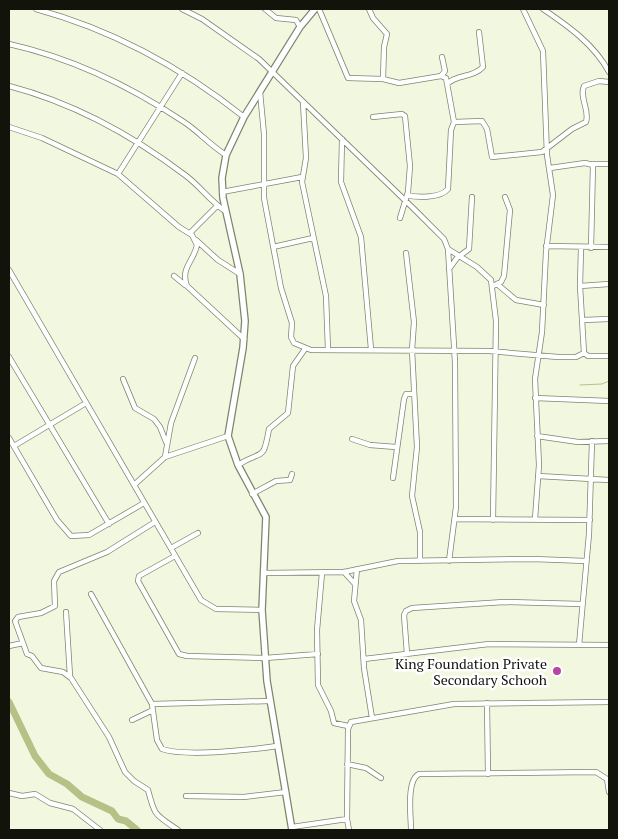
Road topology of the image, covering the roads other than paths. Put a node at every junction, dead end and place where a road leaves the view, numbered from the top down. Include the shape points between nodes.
1 (36, 9) edge
2 (182, 9) edge
3 (265, 9) edge
4 (315, 9) edge
5 (319, 9) edge
6 (369, 9) edge
7 (524, 9) edge
8 (543, 9) edge
9 (300, 27) junction
10 (479, 32) dead end
11 (9, 44) edge
12 (442, 56) dead end
13 (182, 72) junction
14 (272, 72) junction
15 (609, 72) edge
16 (441, 76) junction
17 (383, 79) junction
18 (609, 82) edge
19 (447, 84) junction
20 (9, 86) edge
21 (259, 91) junction
22 (303, 102) junction
23 (160, 108) junction
24 (244, 117) junction
25 (373, 117) dead end
26 (454, 122) junction
27 (9, 127) edge
28 (342, 140) junction
29 (139, 143) junction
30 (547, 150) junction
31 (226, 155) junction
32 (591, 164) junction
33 (609, 164) edge
34 (550, 168) junction
35 (118, 174) junction
36 (302, 177) junction
37 (263, 186) junction
38 (222, 192) junction
39 (406, 197) junction
40 (472, 197) dead end
41 (505, 197) dead end
42 (218, 206) junction
43 (225, 211) junction
44 (400, 218) dead end
45 (190, 233) junction
46 (313, 238) junction
47 (195, 240) junction
48 (546, 246) junction
49 (273, 247) junction
50 (609, 247) edge
51 (581, 248) junction
52 (591, 248) junction
53 (448, 249) junction
54 (406, 253) dead end
55 (460, 256) junction
56 (449, 269) junction
57 (9, 270) edge
58 (240, 274) junction
59 (174, 276) dead end
60 (609, 284) edge
61 (495, 285) junction
62 (186, 286) junction
63 (580, 286) junction
64 (544, 305) junction
65 (609, 319) edge
66 (583, 320) junction
67 (244, 339) junction
68 (305, 349) junction
69 (370, 349) junction
70 (328, 350) junction
71 (412, 350) junction
72 (495, 351) junction
73 (454, 352) junction
74 (584, 353) junction
75 (538, 356) junction
76 (609, 356) edge
77 (9, 357) edge
78 (195, 358) dead end
79 (123, 379) dead end
80 (414, 394) junction
81 (535, 398) junction
82 (609, 401) edge
83 (86, 403) junction
84 (50, 425) junction
85 (228, 436) junction
86 (537, 436) junction
87 (9, 438) edge
88 (352, 439) dead end
89 (592, 441) junction
90 (609, 441) edge
91 (167, 443) junction
92 (14, 446) junction
93 (396, 448) junction
94 (165, 456) junction
95 (238, 465) junction
96 (292, 474) dead end
97 (538, 476) junction
98 (393, 478) dead end
99 (592, 478) junction
100 (609, 480) edge
101 (134, 485) junction
102 (252, 494) junction
103 (144, 503) junction
104 (456, 519) junction
105 (535, 519) junction
106 (493, 520) junction
107 (590, 520) junction
108 (155, 522) junction
109 (109, 524) junction
110 (198, 533) dead end
111 (170, 548) junction
112 (175, 556) junction
113 (420, 561) junction
114 (449, 561) junction
115 (586, 561) junction
116 (357, 569) junction
117 (344, 572) junction
118 (263, 573) junction
119 (322, 573) junction
120 (355, 585) junction
121 (92, 594) dead end
122 (581, 604) junction
123 (262, 610) junction
124 (66, 612) dead end
125 (23, 643) junction
126 (579, 644) junction
127 (609, 645) edge
128 (9, 646) edge
129 (318, 654) junction
130 (407, 654) junction
131 (265, 658) junction
132 (364, 659) junction
133 (71, 678) junction
134 (269, 701) junction
135 (609, 702) edge
136 (487, 703) junction
137 (152, 704) junction
138 (153, 710) junction
139 (372, 718) junction
140 (132, 720) dead end
141 (348, 726) junction
142 (277, 746) junction
143 (348, 764) junction
144 (488, 774) junction
145 (381, 778) dead end
146 (286, 792) junction
147 (609, 792) edge
148 (9, 793) edge
149 (186, 796) dead end
150 (347, 819) junction
151 (292, 829) edge
152 (100, 830) edge
153 (178, 830) edge
154 (349, 830) edge
155 (411, 830) edge

1 - 13 street via 76,20
2 - 14 street via 240,45
3 - 9 street via 276,18 296,20
4 - 9 street
5 - 17 street via 348,78
6 - 17 street via 387,34
7 - 30 street via 543,51
8 - 15 street via 575,32 598,55
9 - 14 street
10 - 19 street via 483,67
11 - 23 street via 74,63 115,81
12 - 16 street via 444,71
13 - 23 street
13 - 24 street
14 - 21 street
14 - 22 street
16 - 17 street via 399,83
16 - 19 street via 446,78
18 - 30 street via 599,81 584,86 586,122
19 - 26 street
20 - 29 street via 83,113
21 - 24 street
21 - 37 street via 264,134
22 - 28 street
22 - 36 street via 306,158
23 - 29 street
23 - 31 street via 186,123
24 - 31 street
25 - 39 street via 406,116 410,152
26 - 30 street via 482,121 488,133 492,157
26 - 39 street via 447,191
27 - 35 street via 42,138
28 - 39 street
28 - 69 street via 341,182 361,237
29 - 35 street
29 - 42 street via 201,187
30 - 34 street
31 - 38 street
32 - 33 street
32 - 34 street
32 - 52 street via 594,168
34 - 48 street via 554,202
35 - 45 street
36 - 37 street
36 - 46 street
37 - 38 street
37 - 49 street
38 - 43 street
39 - 44 street
39 - 53 street via 444,239
40 - 55 street via 469,248
41 - 61 street via 510,210 504,276
42 - 43 street
42 - 45 street
43 - 58 street
45 - 47 street
46 - 49 street
46 - 70 street via 326,296
47 - 58 street
47 - 62 street via 196,250 184,272
48 - 51 street
48 - 64 street
49 - 68 street via 280,288 292,323 291,339
50 - 52 street
51 - 52 street
51 - 63 street
53 - 55 street
53 - 56 street
54 - 71 street via 414,315
55 - 56 street
55 - 61 street
56 - 73 street
57 - 83 street
58 - 67 street
59 - 62 street
60 - 63 street
61 - 64 street via 516,300
61 - 72 street
62 - 67 street
63 - 66 street
64 - 75 street
65 - 66 street
66 - 74 street
67 - 85 street
68 - 70 street
68 - 95 street via 293,366 288,413 269,429 268,444 263,454
69 - 70 street
69 - 71 street
71 - 73 street
71 - 80 street
72 - 73 street
72 - 75 street
72 - 106 street
73 - 104 street
74 - 75 street via 576,357
74 - 76 street via 588,356
75 - 81 street
77 - 84 street
78 - 91 street via 171,422
79 - 91 street via 135,408 154,419
80 - 93 street via 406,394 404,398
80 - 113 street via 417,447 412,496 420,532
81 - 82 street
81 - 86 street
83 - 84 street
83 - 101 street
84 - 92 street
84 - 109 street
85 - 94 street
85 - 95 street
86 - 89 street
86 - 97 street
87 - 92 street
88 - 93 street
89 - 90 street
89 - 99 street
91 - 94 street
92 - 109 street via 68,535 89,535
93 - 98 street
94 - 101 street
95 - 102 street
96 - 102 street via 290,480 276,481
97 - 99 street
97 - 105 street
99 - 100 street
99 - 107 street
101 - 103 street
102 - 118 street via 266,517
103 - 108 street
103 - 109 street
104 - 106 street
104 - 114 street
105 - 106 street
105 - 107 street
107 - 115 street
108 - 111 street
108 - 125 street via 107,552 59,572 54,581 55,606 15,619
110 - 111 street
111 - 112 street
112 - 123 street via 207,606 220,610
112 - 131 street via 139,576 138,581 179,654
113 - 114 street
113 - 116 street via 391,562
114 - 115 street
115 - 122 street
116 - 117 street
116 - 120 street
117 - 119 street
117 - 120 street
118 - 119 street
118 - 123 street
119 - 129 street via 316,630
120 - 132 street via 354,601 361,620
121 - 137 street
122 - 126 street
122 - 130 street via 504,602 412,608 404,615
123 - 131 street
124 - 133 street
125 - 128 street
125 - 133 street via 27,654 41,668 62,672
126 - 127 street
126 - 130 street via 489,644
129 - 131 street
129 - 141 street via 319,688 334,723
130 - 132 street
131 - 134 street
132 - 139 street
133 - 153 street via 109,737 126,772 148,790 156,814
134 - 137 street
134 - 142 street
135 - 136 street
136 - 139 street via 442,706
136 - 144 street
137 - 138 street
138 - 140 street
138 - 142 street via 158,743 166,750 224,752
139 - 141 street via 351,722
141 - 143 street
142 - 146 street
143 - 145 street via 366,768
143 - 150 street
144 - 147 street via 596,772 608,779
144 - 155 street via 415,776 411,784
146 - 149 street via 244,797
146 - 151 street
148 - 152 street via 35,794 73,809
150 - 151 street
150 - 154 street

